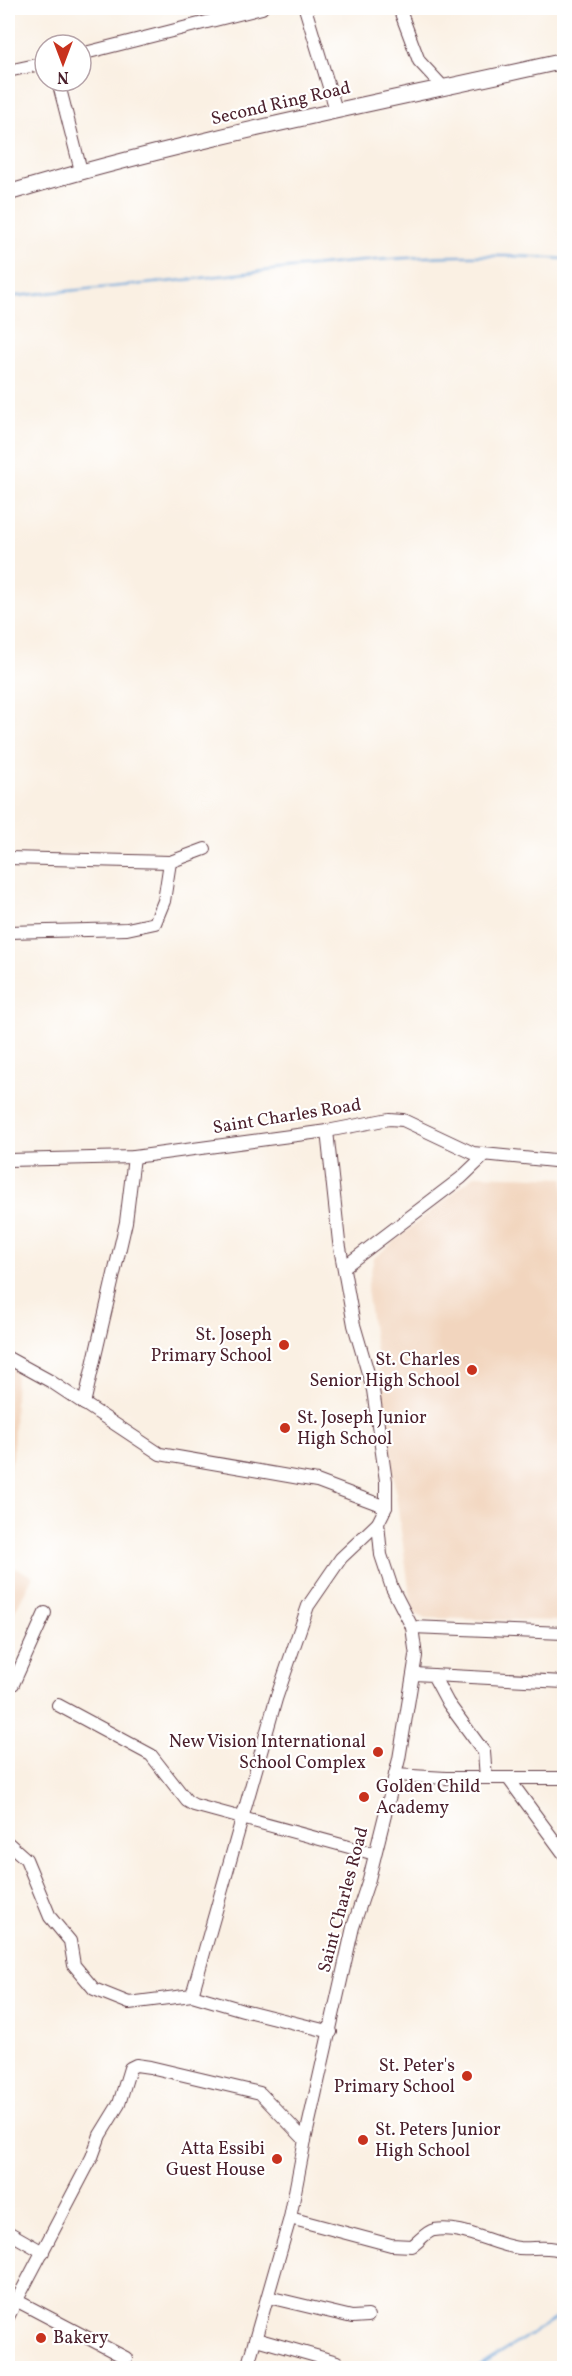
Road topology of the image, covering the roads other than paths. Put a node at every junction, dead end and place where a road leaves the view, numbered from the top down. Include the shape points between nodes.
1 (262, 8) edge
2 (305, 8) edge
3 (399, 8) edge
4 (93, 51) edge
5 (564, 61) edge
6 (33, 66) edge
7 (8, 71) edge
8 (444, 88) junction
9 (61, 93) edge
10 (336, 110) junction
11 (81, 171) junction
12 (8, 193) edge
13 (205, 849) dead end
14 (8, 858) edge
15 (170, 862) junction
16 (8, 932) edge
17 (327, 1131) junction
18 (484, 1156) junction
19 (134, 1157) junction
20 (8, 1160) edge
21 (564, 1162) edge
22 (344, 1267) junction
23 (8, 1358) edge
24 (84, 1404) junction
25 (386, 1507) junction
26 (378, 1523) junction
27 (45, 1613) dead end
28 (412, 1627) junction
29 (564, 1633) edge
30 (414, 1674) junction
31 (433, 1675) junction
32 (564, 1682) edge
33 (8, 1687) edge
34 (58, 1705) dead end
35 (395, 1775) junction
36 (486, 1778) junction
37 (508, 1778) junction
38 (564, 1778) edge
39 (241, 1818) junction
40 (8, 1843) edge
41 (375, 1854) junction
42 (564, 1854) edge
43 (192, 1995) junction
44 (331, 2031) junction
45 (304, 2140) junction
46 (290, 2218) junction
47 (8, 2232) edge
48 (564, 2250) edge
49 (43, 2252) junction
50 (268, 2297) junction
51 (12, 2298) edge
52 (368, 2316) dead end
53 (8, 2317) edge
54 (256, 2339) junction
55 (126, 2358) dead end
56 (247, 2368) edge
57 (339, 2368) edge

1 - 4 street
2 - 10 street
3 - 8 street via 419,61
5 - 8 main road, Second Ring Road
6 - 7 street
8 - 10 main road, Second Ring Road
9 - 11 street
10 - 11 main road, Second Ring Road
11 - 12 main road, Second Ring Road
13 - 15 street
14 - 15 street
15 - 16 street via 164,901 155,923 127,929
17 - 18 street, Saint Charles Road via 388,1119 403,1120
17 - 19 street, Saint Charles Road
17 - 22 street
18 - 21 street, Saint Charles Road
18 - 22 street
19 - 20 street, Saint Charles Road
19 - 24 street via 126,1222
22 - 25 street via 354,1325 373,1390 388,1495
23 - 24 street
24 - 25 street via 160,1454 307,1479
25 - 26 street
26 - 28 street, Saint Charles Road via 386,1573
26 - 39 street via 341,1558 308,1606
27 - 33 street via 13,1684
28 - 29 street
28 - 30 street, Saint Charles Road
30 - 31 street
30 - 35 street, Saint Charles Road
31 - 32 street
31 - 36 street via 484,1752
34 - 39 street via 151,1755 187,1801
35 - 36 street
35 - 41 street, Saint Charles Road
36 - 37 street
37 - 38 street
37 - 42 street
39 - 41 street
39 - 43 street
40 - 43 street via 26,1859 50,1917 70,1941 74,1965 94,1989 129,2003
41 - 44 street, Saint Charles Road via 353,1926
43 - 44 street
44 - 45 street, Saint Charles Road
45 - 46 street, Saint Charles Road
45 - 49 street via 260,2093 136,2065 127,2073 119,2104
46 - 48 street via 391,2245 412,2246 428,2232 453,2230 502,2245
46 - 50 street, Saint Charles Road
47 - 49 street
49 - 51 street
50 - 52 street via 352,2317
50 - 54 street, Saint Charles Road
51 - 53 street
51 - 55 street
54 - 56 street, Saint Charles Road
54 - 57 street via 337,2362

